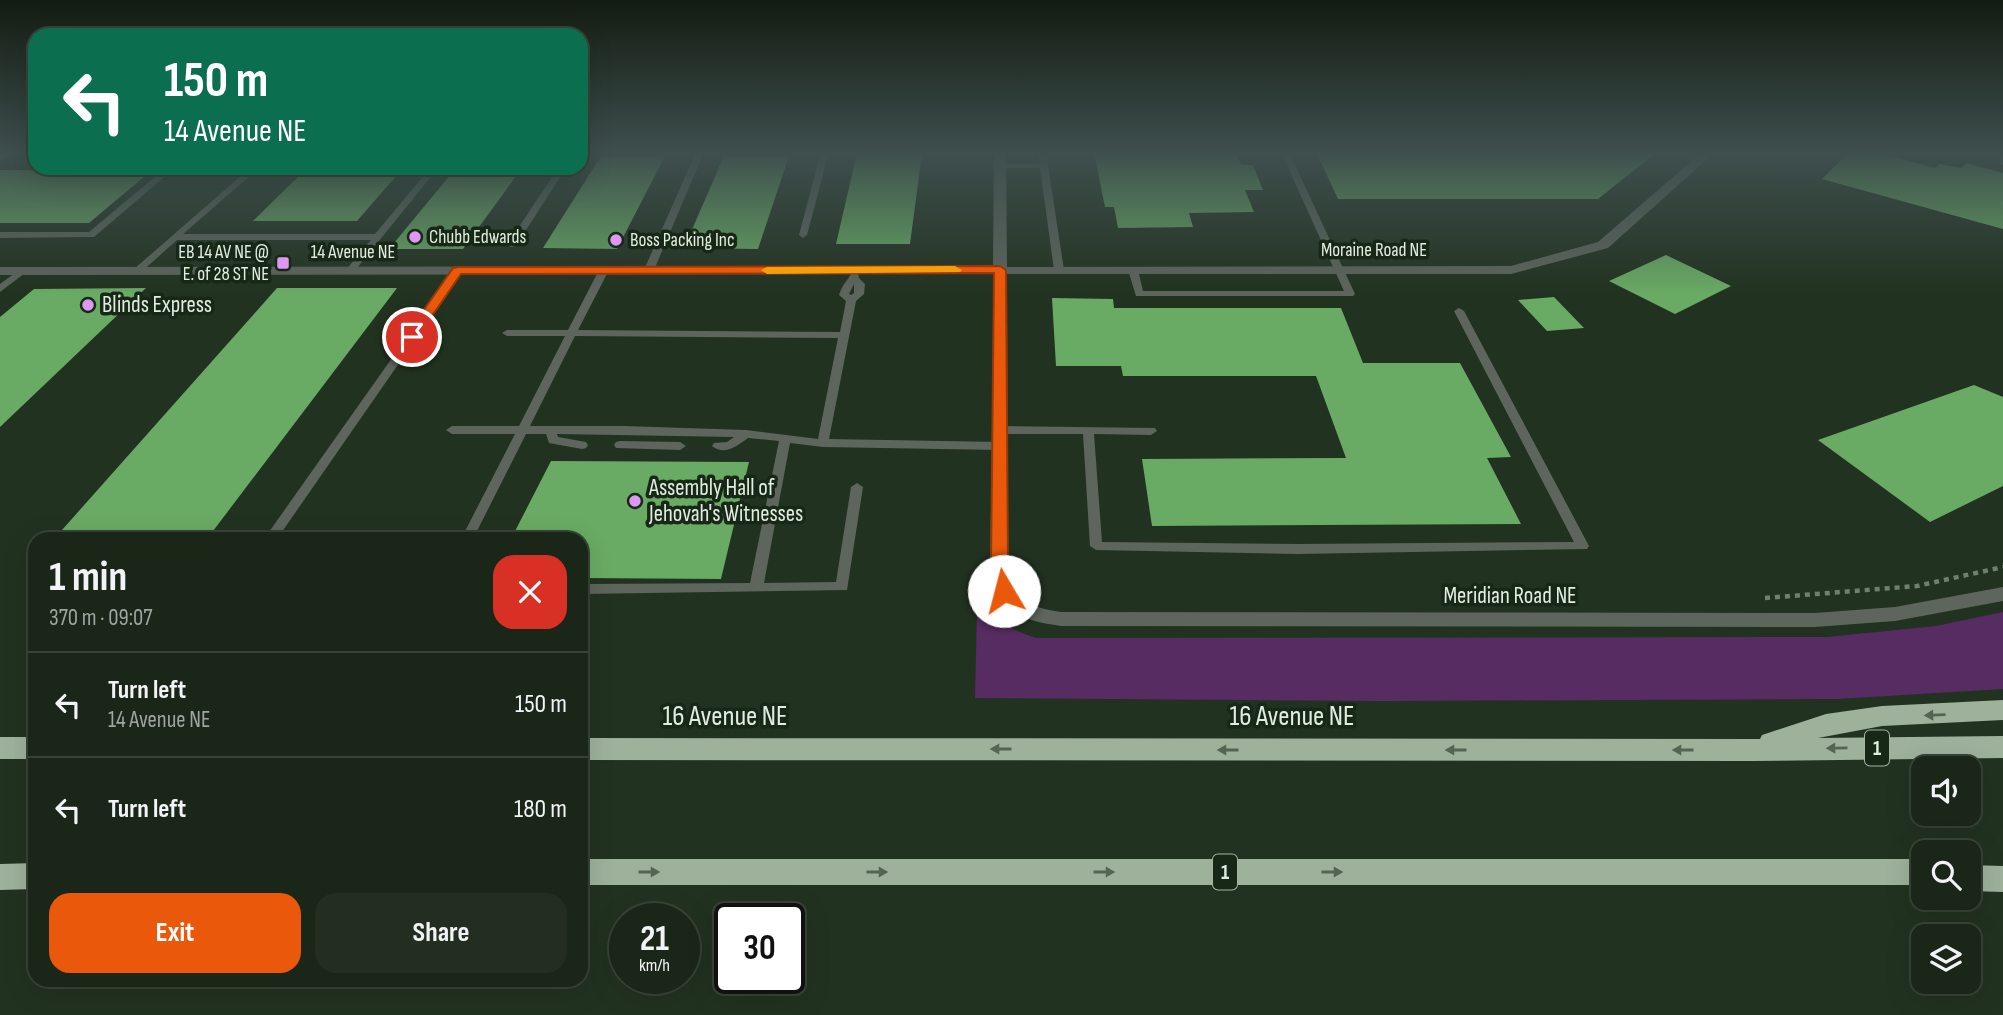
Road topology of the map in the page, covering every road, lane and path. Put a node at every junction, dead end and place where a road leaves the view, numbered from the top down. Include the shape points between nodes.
1 (134, 199) edge
2 (219, 199) edge
3 (408, 199) edge
4 (542, 199) edge
5 (679, 199) edge
6 (812, 199) edge
7 (1000, 199) edge
8 (1049, 199) edge
9 (1307, 199) edge
10 (1655, 199) edge
11 (0, 235) edge
12 (803, 235) dead end
13 (175, 237) junction
14 (377, 237) junction
15 (512, 245) dead end
16 (604, 270) junction
17 (649, 270) junction
18 (1000, 270) junction
19 (1059, 270) junction
20 (1133, 270) junction
21 (1339, 270) junction
22 (0, 271) edge
23 (22, 271) junction
24 (138, 271) junction
25 (349, 271) junction
26 (458, 271) junction
27 (855, 275) junction
28 (0, 289) edge
29 (1459, 311) dead end
30 (507, 333) dead end
31 (571, 334) junction
32 (844, 335) junction
33 (452, 430) dead end
34 (524, 430) junction
35 (551, 430) junction
36 (1088, 430) junction
37 (1151, 431) dead end
38 (746, 434) junction
39 (1000, 438) junction
40 (785, 440) junction
41 (823, 443) junction
42 (582, 445) dead end
43 (620, 445) dead end
44 (680, 446) dead end
45 (718, 446) dead end
46 (857, 486) dead end
47 (275, 532) edge
48 (471, 532) edge
49 (2003, 567) edge
50 (757, 588) junction
51 (588, 589) edge
52 (2003, 594) edge
53 (1752, 598) dead end
54 (2003, 710) edge
55 (2003, 747) edge
56 (0, 748) edge
57 (28, 748) edge
58 (588, 749) edge
59 (1752, 750) junction
60 (588, 872) edge
61 (1981, 872) edge
62 (2003, 872) edge
63 (1911, 874) edge
64 (28, 876) edge
65 (0, 877) edge
66 (1981, 879) edge
67 (2003, 880) edge

1 - 11 lane via 91,235
2 - 13 lane
3 - 14 lane
4 - 15 lane
5 - 17 lane
6 - 12 lane
7 - 18 street
8 - 19 lane
9 - 21 lane
10 - 21 street, Moraine Road NE via 1603,245 1511,270
13 - 14 lane
13 - 24 lane
14 - 25 lane
16 - 17 street, 14 Avenue NE
16 - 26 street, 14 Avenue NE
16 - 31 lane
17 - 27 street, 14 Avenue NE
18 - 19 street, Moraine Road NE
18 - 27 street, 14 Avenue NE
18 - 39 street
19 - 20 street, Moraine Road NE
20 - 21 street, Moraine Road NE
20 - 21 lane via 1139,294 1350,294
22 - 23 street, 14 Avenue NE
23 - 24 street, 14 Avenue NE
23 - 28 lane
24 - 25 street, 14 Avenue NE
25 - 26 street, 14 Avenue NE
26 - 47 lane
27 - 32 lane via 859,294 851,300
29 - 36 lane via 1583,546 1096,546
30 - 31 lane
31 - 32 lane
31 - 34 lane
32 - 41 lane
33 - 34 lane
34 - 35 lane
34 - 48 lane
35 - 38 lane
35 - 42 lane via 553,440
36 - 37 lane
36 - 39 lane
38 - 40 lane
38 - 45 lane via 730,446
39 - 41 lane
39 - 52 street, Meridian Road NE via 999,566 1004,591 1017,608 1033,615 1061,619 1815,621 1895,614
40 - 41 lane
40 - 50 lane
43 - 44 lane
46 - 50 lane via 842,587
49 - 53 path via 1917,586
50 - 51 lane
54 -> 59 highway via 1882,716 1826,724
55 -> 59 highway, 16 Avenue NE / 1
56 - 57 highway
59 -> 58 highway, 16 Avenue NE / 1
60 -> 63 highway, 1
61 - 62 highway
64 - 65 highway
66 - 67 highway

